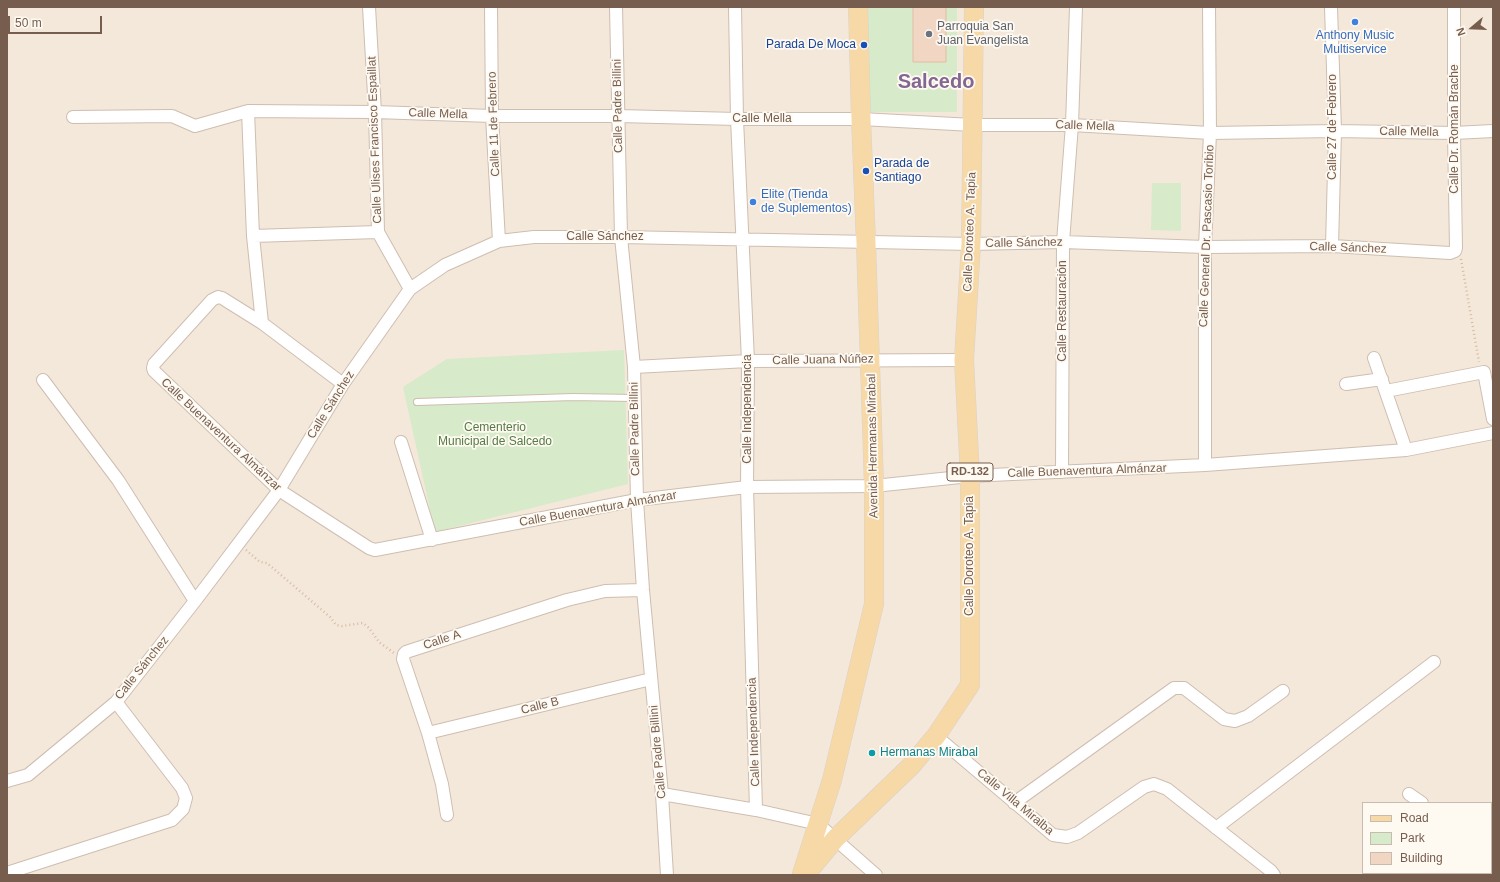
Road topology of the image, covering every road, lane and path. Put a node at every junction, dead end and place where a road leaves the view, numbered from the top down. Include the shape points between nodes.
1 (369, 7) edge
2 (491, 7) edge
3 (616, 7) edge
4 (735, 7) edge
5 (858, 7) edge
6 (974, 7) edge
7 (1076, 7) edge
8 (1209, 7) edge
9 (1331, 7) edge
10 (1454, 7) edge
11 (248, 111) junction
12 (375, 112) junction
13 (492, 116) junction
14 (619, 116) junction
15 (73, 117) dead end
16 (737, 119) junction
17 (860, 119) junction
18 (973, 125) junction
19 (1072, 125) junction
20 (1493, 131) edge
21 (1335, 132) junction
22 (1210, 133) junction
23 (1454, 133) junction
24 (378, 232) junction
25 (253, 236) junction
26 (621, 237) junction
27 (743, 240) junction
28 (499, 241) junction
29 (1063, 242) junction
30 (866, 243) junction
31 (971, 244) junction
32 (1332, 246) junction
33 (1205, 247) junction
34 (1455, 251) junction
35 (410, 289) junction
36 (262, 323) junction
37 (1374, 358) dead end
38 (871, 360) junction
39 (964, 360) junction
40 (748, 361) junction
41 (634, 367) junction
42 (1484, 372) junction
43 (1382, 379) junction
44 (43, 380) dead end
45 (343, 384) junction
46 (1346, 384) dead end
47 (1386, 391) junction
48 (634, 398) junction
49 (417, 402) dead end
50 (1493, 419) edge
51 (1493, 434) edge
52 (401, 442) dead end
53 (1406, 450) junction
54 (1205, 466) junction
55 (1062, 472) junction
56 (970, 476) junction
57 (874, 486) junction
58 (748, 487) junction
59 (279, 490) junction
60 (637, 500) junction
61 (432, 540) junction
62 (238, 544) junction
63 (643, 590) junction
64 (195, 601) junction
65 (404, 654) junction
66 (1434, 662) dead end
67 (651, 678) junction
68 (1283, 691) dead end
69 (116, 702) junction
70 (428, 733) junction
71 (936, 736) junction
72 (7, 781) edge
73 (662, 794) junction
74 (1409, 794) dead end
75 (1421, 802) edge
76 (1014, 803) junction
77 (756, 810) junction
78 (447, 815) dead end
79 (818, 824) junction
80 (1216, 828) junction
81 (835, 839) junction
82 (7, 873) edge
83 (667, 875) edge
84 (802, 875) edge
85 (805, 875) edge
86 (876, 875) edge
87 (1274, 875) edge

1 - 12 street, Calle Ulises Francisco Espaillat
2 - 13 street, Calle 11 de Febrero
3 - 14 street, Calle Padre Billini
4 - 16 street, Calle Independencia
5 - 17 main road, Avenida Hermanas Mirabal
6 - 18 main road, Calle Doroteo A. Tapia / RD-132
7 - 19 street, Calle Restauración
8 - 22 street, Calle General Dr. Pascasio Toribio
9 - 21 street, Calle 27 de Febrero
10 - 23 street, Calle Dr. Román Brache
11 - 12 street, Calle Mella
11 - 15 street, Calle Mella via 195,126 172,116
11 - 25 street
12 - 13 street, Calle Mella
12 - 24 street, Calle Ulises Francisco Espaillat
13 - 14 street, Calle Mella
13 - 28 street, Calle 11 de Febrero
14 - 16 street, Calle Mella
14 - 26 street, Calle Padre Billini
16 - 17 street, Calle Mella
16 - 27 street, Calle Independencia
17 - 18 street, Calle Mella
17 - 30 main road, Avenida Hermanas Mirabal
18 - 19 street, Calle Mella
18 - 31 main road, Calle Doroteo A. Tapia / RD-132
19 - 22 street, Calle Mella
19 - 29 street, Calle Restauración
20 - 23 street, Calle Mella
21 - 22 street, Calle Mella
21 - 23 street, Calle Mella
21 - 32 street, Calle 27 de Febrero
22 - 33 street, Calle General Dr. Pascasio Toribio
23 - 34 street, Calle Dr. Román Brache
24 - 25 street
24 - 35 street, Calle Ulises Francisco Espaillat
25 - 36 street
26 - 27 street, Calle Sánchez
26 - 28 street, Calle Sánchez via 534,237
26 - 41 street, Calle Padre Billini
27 - 30 street, Calle Sánchez
27 - 40 street, Calle Independencia
28 - 35 street, Calle Sánchez via 445,265
29 - 31 street, Calle Sánchez
29 - 33 street, Calle Sánchez
29 - 55 street, Calle Restauración
30 - 31 street, Calle Sánchez
30 - 38 main road, Avenida Hermanas Mirabal
31 - 39 main road, Calle Doroteo A. Tapia / RD-132
32 - 33 street, Calle Sánchez
32 - 34 street, Calle Sánchez via 1450,253
33 - 54 street, Calle General Dr. Pascasio Toribio
34 - 42 path via 1463,261 1479,361
35 - 45 street, Calle Sánchez
36 - 45 street
36 - 59 street, Calle Buenaventura Almánzar via 222,298 212,300 153,368
37 - 43 street
38 - 39 street, Calle Juana Núñez
38 - 40 street, Calle Juana Núñez
38 - 57 main road, Avenida Hermanas Mirabal
39 - 56 main road, Calle Doroteo A. Tapia / RD-132
40 - 41 street, Calle Juana Núñez
40 - 58 street, Calle Independencia
41 - 48 street, Calle Padre Billini
42 - 47 street
42 - 50 street
43 - 46 street
43 - 47 street
44 - 64 street via 118,480
45 - 59 street, Calle Sánchez
47 - 53 street
48 - 49 lane via 573,397
48 - 60 street, Calle Padre Billini
51 - 53 street, Calle Buenaventura Almánzar
52 - 61 street
53 - 54 street, Calle Buenaventura Almánzar
54 - 55 street, Calle Buenaventura Almánzar
55 - 56 street, Calle Buenaventura Almánzar
56 - 57 street, Calle Buenaventura Almánzar
56 - 71 main road, Calle Doroteo A. Tapia / RD-132 via 970,685
57 - 58 street, Calle Buenaventura Almánzar
57 - 79 main road, Avenida Hermanas Mirabal via 874,604 832,780
58 - 60 street, Calle Buenaventura Almánzar
58 - 77 street, Calle Independencia
59 - 61 street, Calle Buenaventura Almánzar via 369,548 376,550
59 - 62 street, Calle Sánchez
60 - 61 street, Calle Buenaventura Almánzar
60 - 63 street, Calle Padre Billini
62 - 64 street, Calle Sánchez
62 - 65 path via 260,562 267,563 330,616 336,625 363,623 386,648 395,654
63 - 65 street, Calle A via 605,591 567,600
63 - 67 street, Calle Padre Billini
64 - 69 street, Calle Sánchez
65 - 70 street via 403,659
66 - 80 street
67 - 70 street, Calle B
67 - 73 street, Calle Padre Billini
68 - 76 street via 1248,716 1234,721 1224,719 1184,688 1174,688
69 - 72 street, Calle Sánchez via 28,775
69 - 82 street via 182,788 186,798 183,809 172,820
70 - 78 street via 442,784
71 - 76 street, Calle Villa Miralba
71 - 81 main road, Calle Doroteo A. Tapia / RD-132 via 911,766
73 - 77 street
73 - 83 street, Calle Padre Billini
74 - 75 street
76 - 80 street, Calle Villa Miralba via 1053,835 1067,837 1078,833 1144,787 1154,784 1167,789
77 - 79 street
79 - 81 street
79 - 84 main road, Avenida Hermanas Mirabal
80 - 87 street, Calle Villa Miralba
81 - 85 main road, Calle Doroteo A. Tapia / RD-132
81 - 86 street

